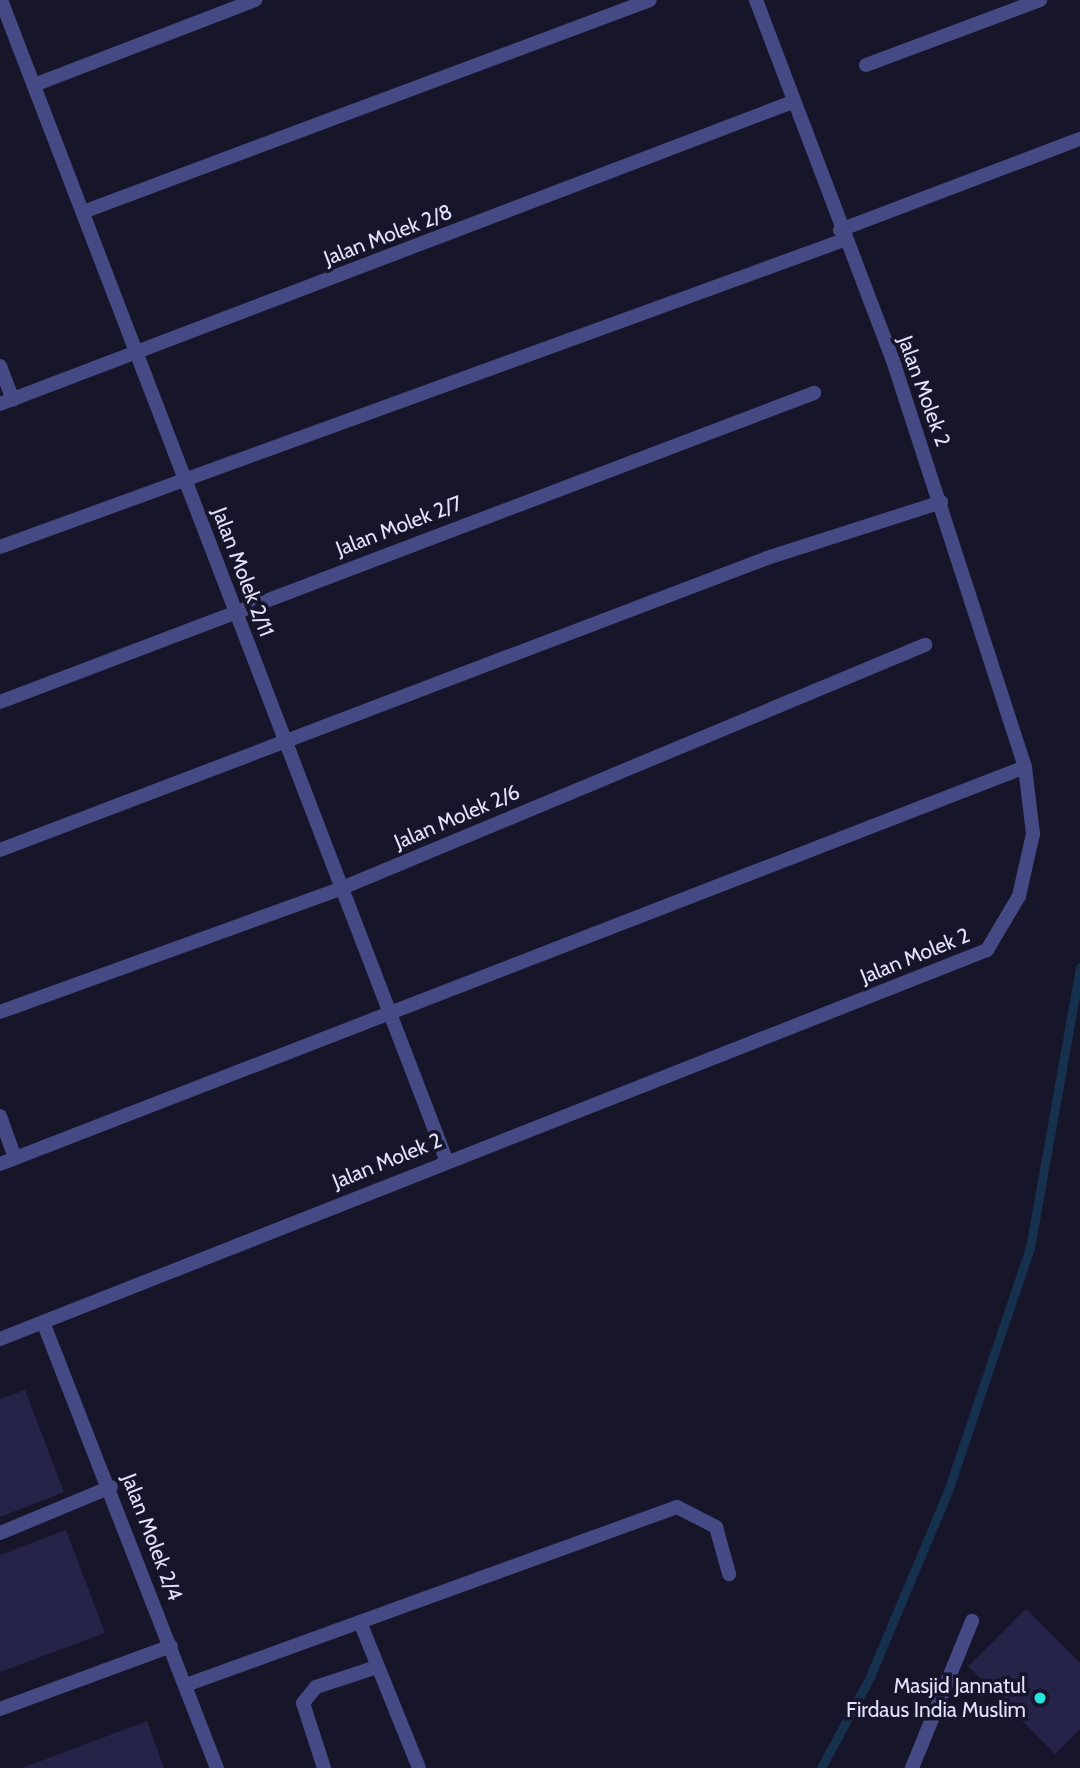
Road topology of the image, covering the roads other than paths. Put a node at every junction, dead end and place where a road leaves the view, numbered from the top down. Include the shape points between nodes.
1 (1, 0) edge
2 (254, 0) edge
3 (650, 0) edge
4 (755, 0) edge
5 (1040, 0) edge
6 (866, 65) dead end
7 (34, 85) junction
8 (790, 103) junction
9 (1080, 139) edge
10 (83, 212) junction
11 (842, 235) junction
12 (137, 354) junction
13 (0, 366) edge
14 (814, 393) dead end
15 (6, 402) edge
16 (186, 481) junction
17 (941, 502) junction
18 (0, 547) edge
19 (235, 610) junction
20 (925, 645) dead end
21 (0, 702) edge
22 (285, 740) junction
23 (1025, 766) junction
24 (0, 850) edge
25 (342, 888) junction
26 (0, 1012) edge
27 (390, 1014) junction
28 (0, 1116) edge
29 (15, 1158) junction
30 (446, 1159) junction
31 (0, 1164) edge
32 (43, 1322) junction
33 (0, 1339) edge
34 (111, 1487) junction
35 (0, 1533) edge
36 (729, 1574) dead end
37 (972, 1621) dead end
38 (360, 1622) junction
39 (172, 1646) junction
40 (377, 1667) junction
41 (186, 1685) junction
42 (0, 1709) edge
43 (217, 1768) edge
44 (324, 1768) edge
45 (419, 1768) edge
46 (912, 1768) edge

1 - 7 street, Jalan Molek 2/11
2 - 7 street
3 - 10 street
4 - 8 street, Jalan Molek 2
5 - 6 street
7 - 10 street, Jalan Molek 2/11
8 - 11 street, Jalan Molek 2
8 - 12 street, Jalan Molek 2/8
9 - 11 street
10 - 12 street, Jalan Molek 2/11
11 - 16 street
11 - 17 street, Jalan Molek 2
12 - 15 street, Jalan Molek 2/8
12 - 16 street, Jalan Molek 2/11
13 - 15 street
14 - 19 street, Jalan Molek 2/7
16 - 18 street
16 - 19 street, Jalan Molek 2/11
17 - 22 street via 767,558
17 - 23 street, Jalan Molek 2
19 - 21 street, Jalan Molek 2/7
19 - 22 street, Jalan Molek 2/11
20 - 25 street, Jalan Molek 2/6
22 - 24 street
22 - 25 street, Jalan Molek 2/11
23 - 27 street
23 - 30 street, Jalan Molek 2 via 1032,834 1019,896 987,950
25 - 26 street, Jalan Molek 2/6
25 - 27 street, Jalan Molek 2/11
27 - 29 street
27 - 30 street, Jalan Molek 2/11
28 - 29 street
29 - 31 street
30 - 32 street, Jalan Molek 2
32 - 33 street, Jalan Molek 2
32 - 34 street, Jalan Molek 2/4
34 - 35 street
34 - 39 street, Jalan Molek 2/4
36 - 38 street via 716,1527 677,1507
37 - 46 street
38 - 40 street
38 - 41 street
39 - 41 street, Jalan Molek 2/4
39 - 42 street
40 - 44 street via 316,1687 303,1703
40 - 45 street
41 - 43 street, Jalan Molek 2/4

